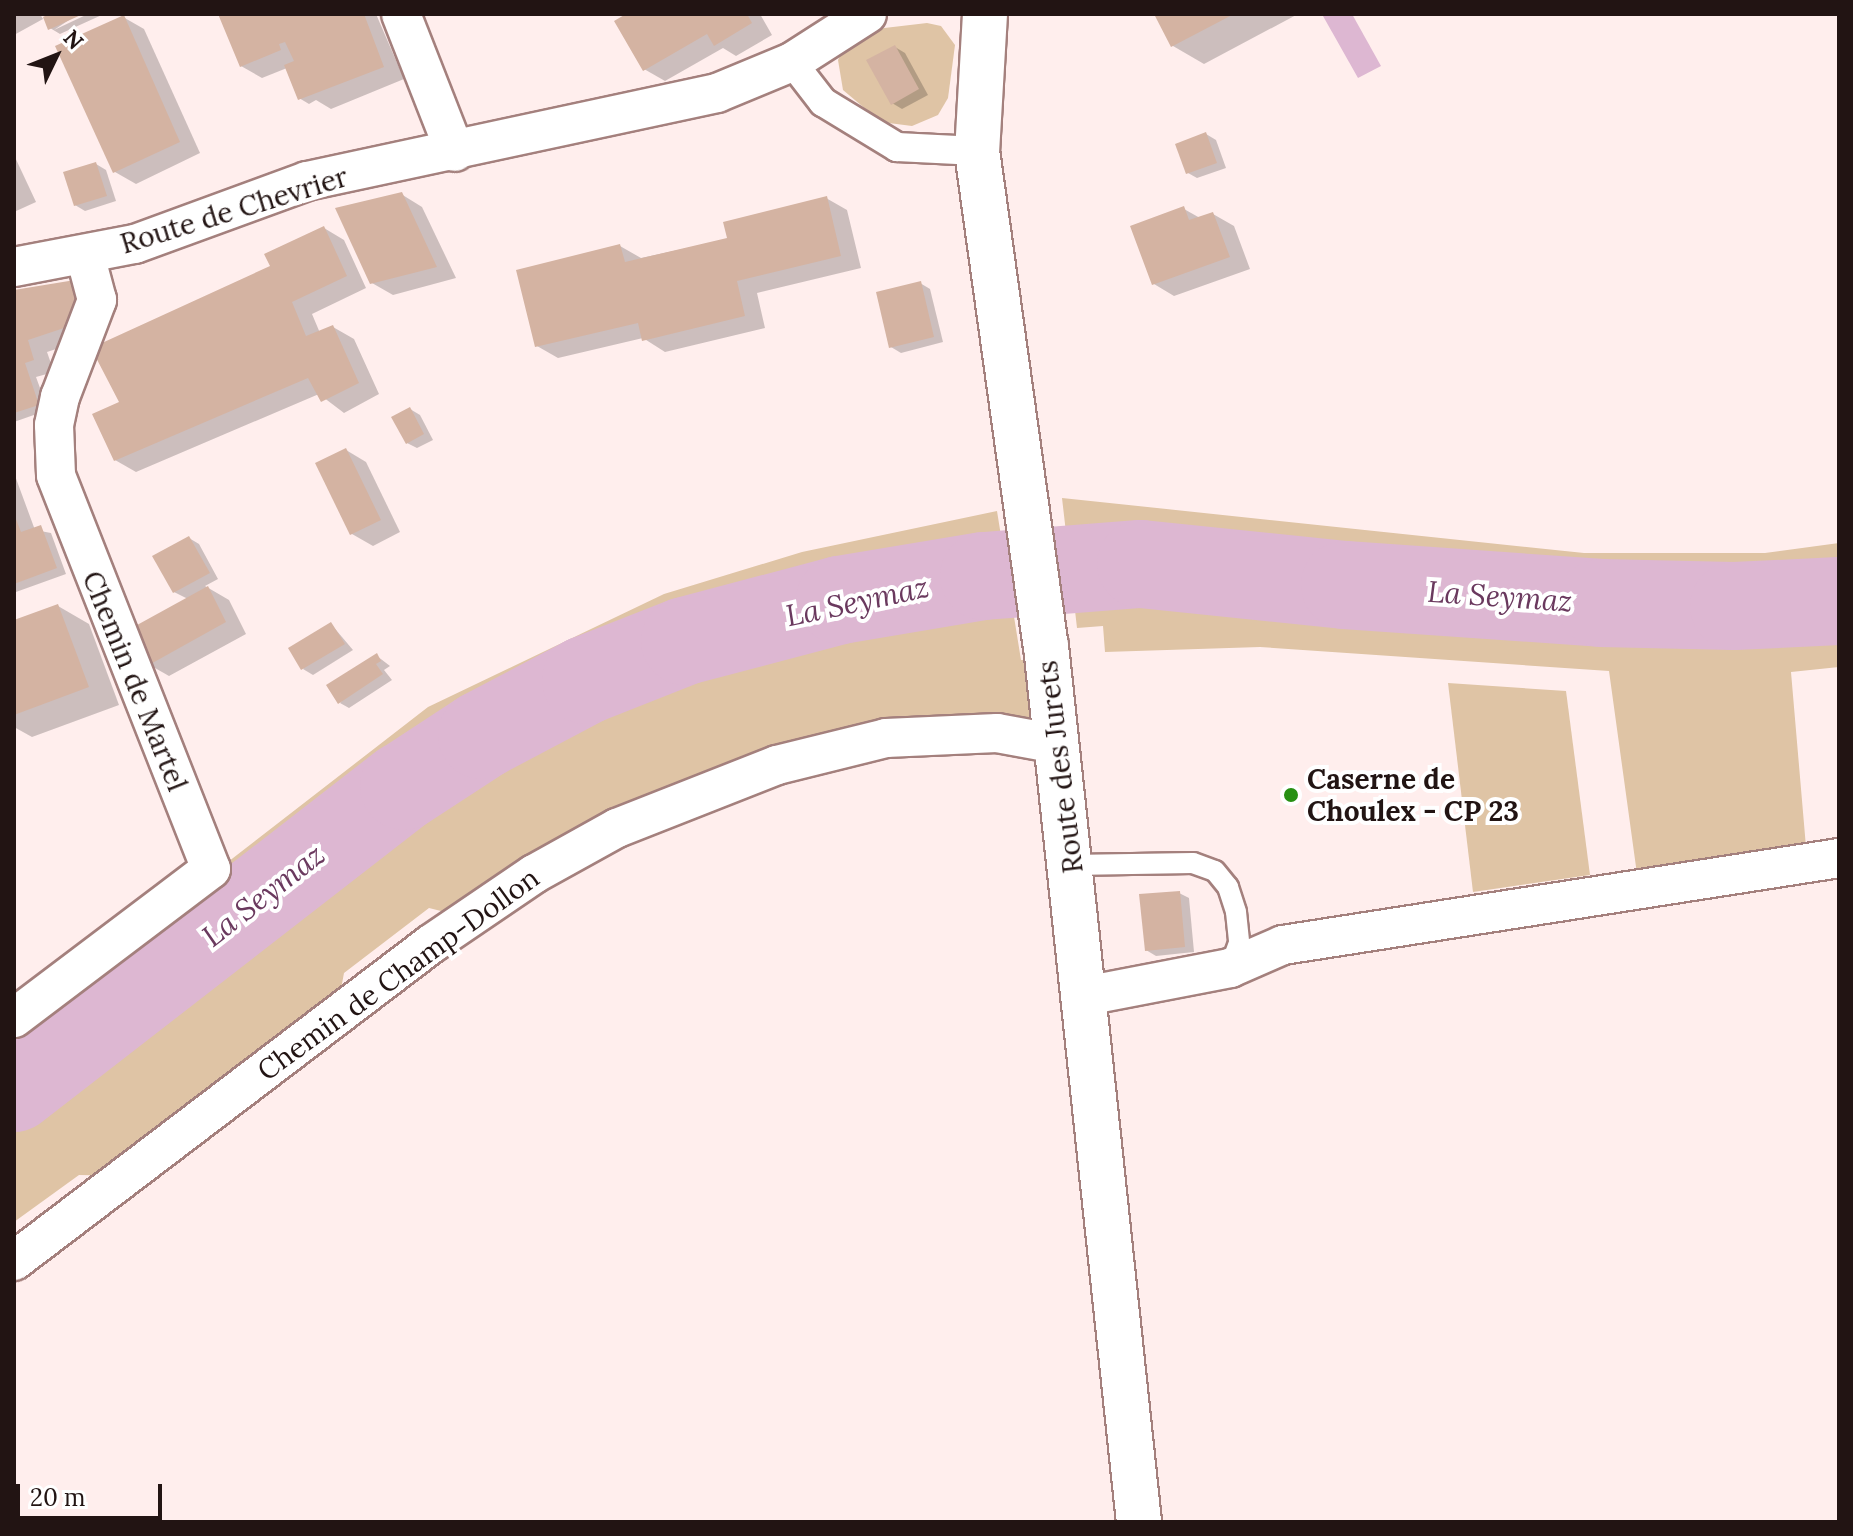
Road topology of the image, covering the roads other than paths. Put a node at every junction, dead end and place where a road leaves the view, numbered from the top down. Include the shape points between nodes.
1 (401, 14) edge
2 (867, 14) edge
3 (985, 14) edge
4 (792, 62) junction
5 (977, 151) junction
6 (455, 152) junction
7 (85, 255) junction
8 (14, 267) edge
9 (1057, 744) junction
10 (1839, 858) edge
11 (1071, 865) junction
12 (1230, 968) junction
13 (1085, 996) junction
14 (14, 1018) edge
15 (14, 1261) edge
16 (1139, 1522) edge

1 - 6 street
2 - 4 street, Route de Chevrier
3 - 5 street, Route des Jurets
4 - 5 street via 823,102 897,147
4 - 6 street, Route de Chevrier via 717,93
5 - 9 street, Route des Jurets
6 - 7 street, Route de Chevrier via 307,181 135,244
7 - 8 street, Route de Chevrier
7 - 14 street, Chemin de Martel via 97,300 60,397 54,425 56,475 211,869
9 - 11 street, Route des Jurets
9 - 15 street, Chemin de Champ-Dollon via 997,733 886,738 777,765 617,828 534,874 431,944
10 - 12 street via 1283,945
11 - 12 lane via 1193,863 1215,871 1228,887 1236,912 1239,943
11 - 13 street, Route des Jurets
12 - 13 street
13 - 16 street, Route des Jurets

